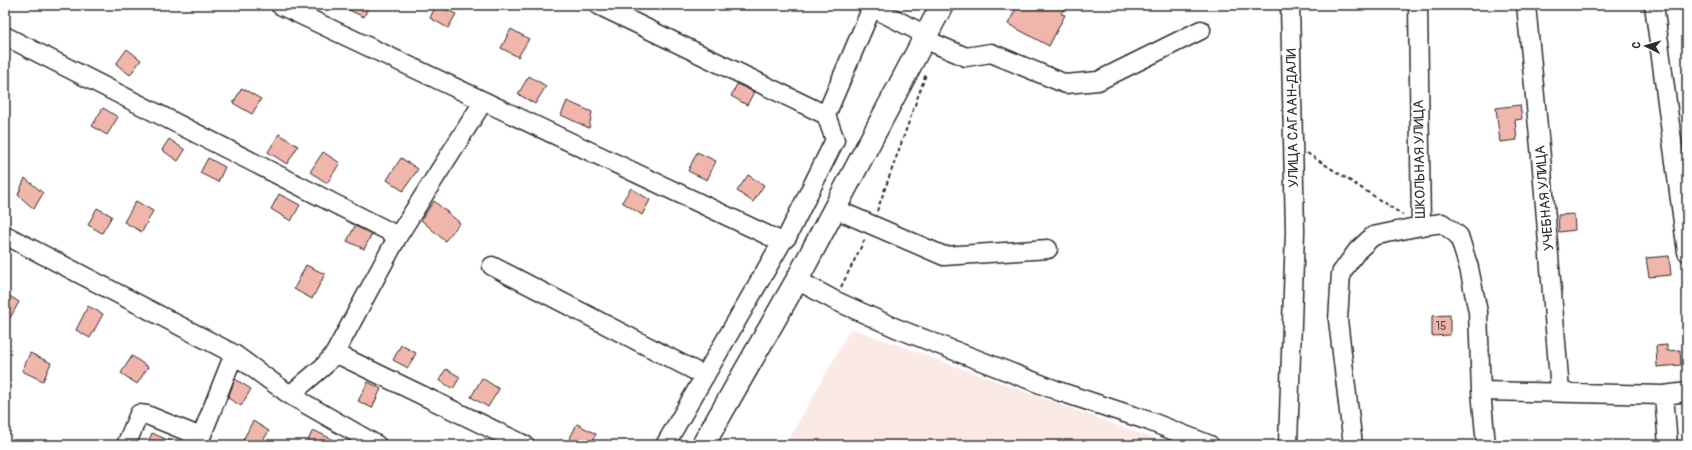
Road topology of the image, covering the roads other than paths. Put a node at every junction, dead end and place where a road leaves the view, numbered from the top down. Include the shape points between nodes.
1 (280, 5) edge
2 (598, 5) edge
3 (871, 5) edge
4 (942, 5) edge
5 (1290, 5) edge
6 (1418, 5) edge
7 (1526, 5) edge
8 (1654, 5) edge
9 (1201, 30) dead end
10 (5, 36) edge
11 (925, 37) junction
12 (483, 102) junction
13 (826, 115) junction
14 (835, 209) junction
15 (1421, 226) junction
16 (5, 235) edge
17 (398, 236) junction
18 (782, 242) junction
19 (1048, 249) dead end
20 (1687, 252) edge
21 (492, 266) dead end
22 (798, 280) junction
23 (335, 353) junction
24 (234, 354) junction
25 (706, 376) junction
26 (1481, 391) junction
27 (1560, 391) junction
28 (1687, 392) edge
29 (290, 395) junction
30 (1664, 395) junction
31 (126, 445) edge
32 (377, 445) edge
33 (525, 445) edge
34 (665, 445) edge
35 (703, 445) edge
36 (1210, 445) edge
37 (1288, 445) edge
38 (1354, 445) edge
39 (1486, 445) edge
40 (1668, 445) edge

1 - 12 street
2 - 13 street
3 - 11 street
3 - 13 street
4 - 11 main road
5 - 37 street, УЛИЦА САГААН-ДАЛИ via 1295,231
6 - 15 street, ШКОЛЬНАЯ УЛИЦА
7 - 27 street, УЧЕБНАЯ УЛИЦА
8 - 20 street
9 - 11 street via 1098,81 1066,84 991,53 966,57
10 - 17 street
11 - 14 main road
12 - 17 street
12 - 18 street
13 - 18 street via 835,140 787,237
14 - 19 street via 944,256
14 - 22 main road
15 - 26 street, ШКОЛЬНАЯ УЛИЦА via 1442,223 1459,236 1478,312
15 - 38 street via 1373,236 1357,251 1341,273 1338,320
16 - 24 street
17 - 23 street
18 - 25 street
21 - 25 street
22 - 35 main road
22 - 36 street via 834,300 896,328 1061,392 1149,421
23 - 29 street
23 - 33 street
24 - 29 street
24 - 31 street via 201,438 139,414
25 - 34 street
26 - 27 street
26 - 39 street, ШКОЛЬНАЯ УЛИЦА
27 - 30 street
28 - 30 street
29 - 32 street
30 - 40 street

